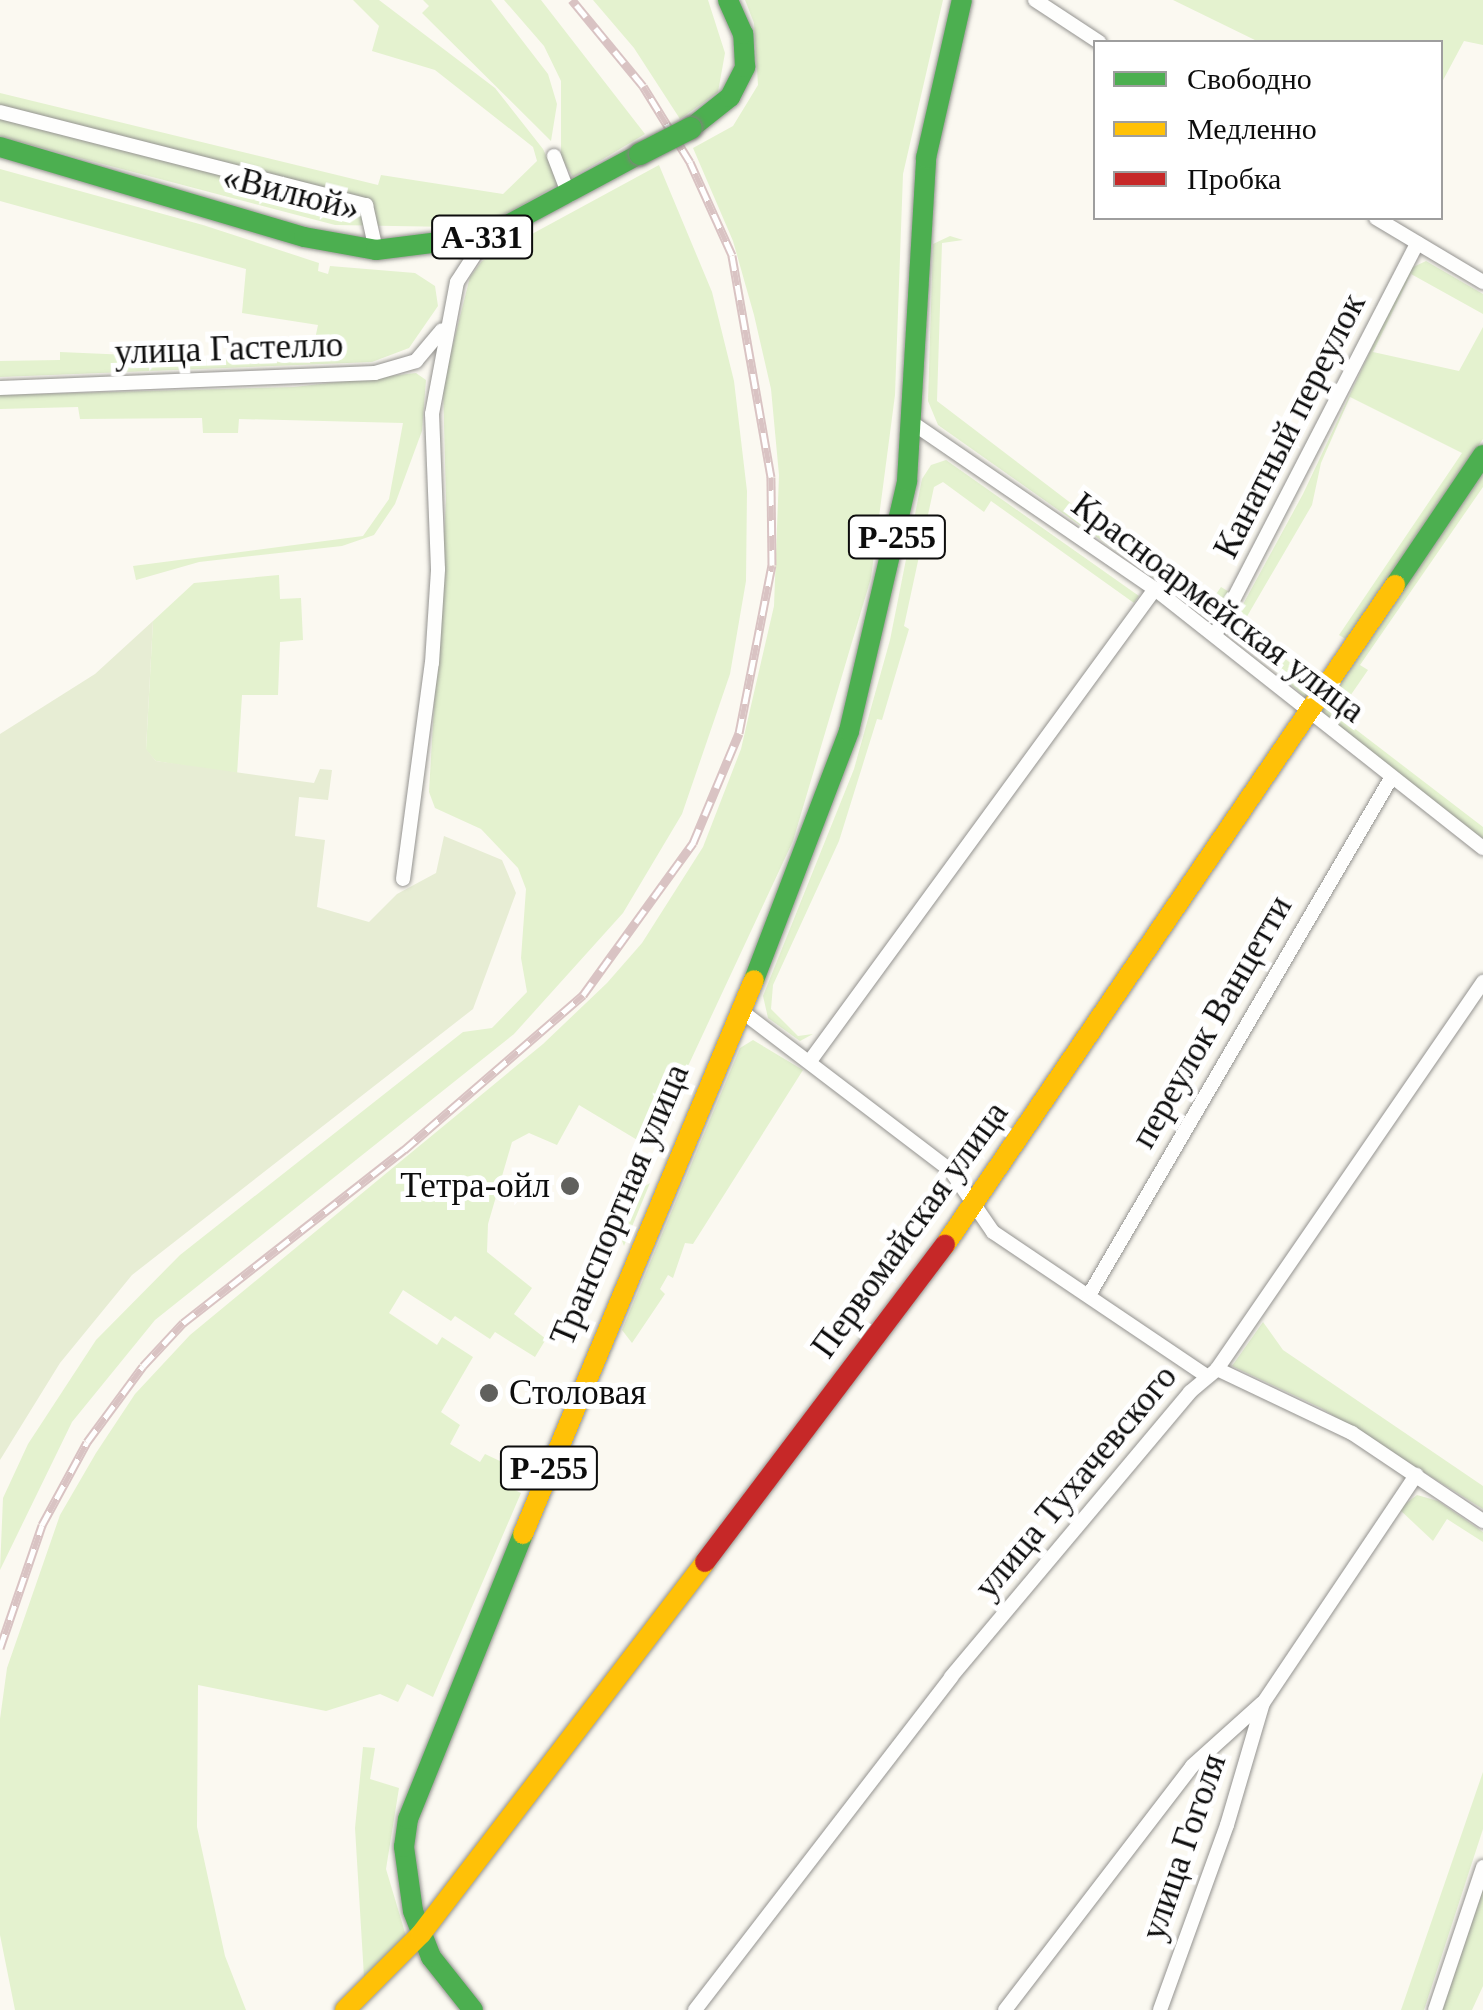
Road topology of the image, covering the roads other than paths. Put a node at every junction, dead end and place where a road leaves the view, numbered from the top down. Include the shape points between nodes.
1 (728, 0) edge
2 (962, 0) edge
3 (982, 0) edge
4 (1036, 0) edge
5 (1096, 40) edge
6 (953, 42) junction
7 (0, 112) edge
8 (0, 148) edge
9 (554, 156) dead end
10 (569, 195) junction
11 (1379, 220) edge
12 (487, 236) junction
13 (1417, 243) junction
14 (376, 250) junction
15 (1483, 282) edge
16 (443, 329) junction
17 (0, 388) edge
18 (911, 422) junction
19 (1483, 456) edge
20 (1155, 589) junction
21 (1215, 635) junction
22 (1309, 713) junction
23 (1390, 780) junction
24 (1483, 848) edge
25 (402, 879) dead end
26 (1483, 982) edge
27 (740, 1010) junction
28 (810, 1061) junction
29 (976, 1206) junction
30 (1089, 1295) junction
31 (1211, 1372) junction
32 (1416, 1475) junction
33 (1483, 1521) edge
34 (1263, 1703) junction
35 (1483, 1867) edge
36 (420, 1934) junction
37 (345, 2010) edge
38 (473, 2010) edge
39 (695, 2010) edge
40 (1004, 2010) edge
41 (1160, 2010) edge
42 (1435, 2010) edge

1 - 10 main road, «Вилюй» / А-331, bridge via 743,34 745,66 730,97 691,128
2 - 6 main road, Р-255
3 - 6 main road, Р-255
4 - 5 street
6 - 18 main road, Р-255 via 922,191
7 - 14 street via 366,205
8 - 14 main road, «Вилюй» / А-331 via 304,238
9 - 10 street
10 - 12 main road, «Вилюй» / А-331
11 - 13 street
12 - 14 main road, «Вилюй» / А-331
12 - 16 street via 456,282
13 - 15 street
13 - 21 street, Канатный переулок
16 - 17 street, улица Гастелло via 416,361 375,373
16 - 25 street via 432,414 438,569 432,664
18 - 20 street, Красноармейская улица
18 - 27 main road, Р-255 via 898,530 854,713 787,904
19 - 22 main road, Первомайская улица
20 - 21 street, Красноармейская улица
20 - 28 street
21 - 22 street, Красноармейская улица
22 - 23 street, Красноармейская улица
22 - 29 main road, Первомайская улица
23 - 24 street, Красноармейская улица
23 - 30 street, переулок Ванцетти
26 - 31 street, улица Тухачевского
27 - 28 street
27 - 36 main road, Транспортная улица / Р-255 via 417,1789 404,1846
28 - 29 street via 952,1171
29 - 30 street via 993,1232
29 - 36 main road, Первомайская улица
30 - 31 street
31 - 32 street via 1322,1416
31 - 39 street, улица Тухачевского via 951,1676
32 - 33 street
32 - 34 street
34 - 40 street via 1192,1766
34 - 41 street, улица Гоголя via 1228,1826
35 - 42 street
36 - 37 main road, Первомайская улица
36 - 38 main road, Р-255

